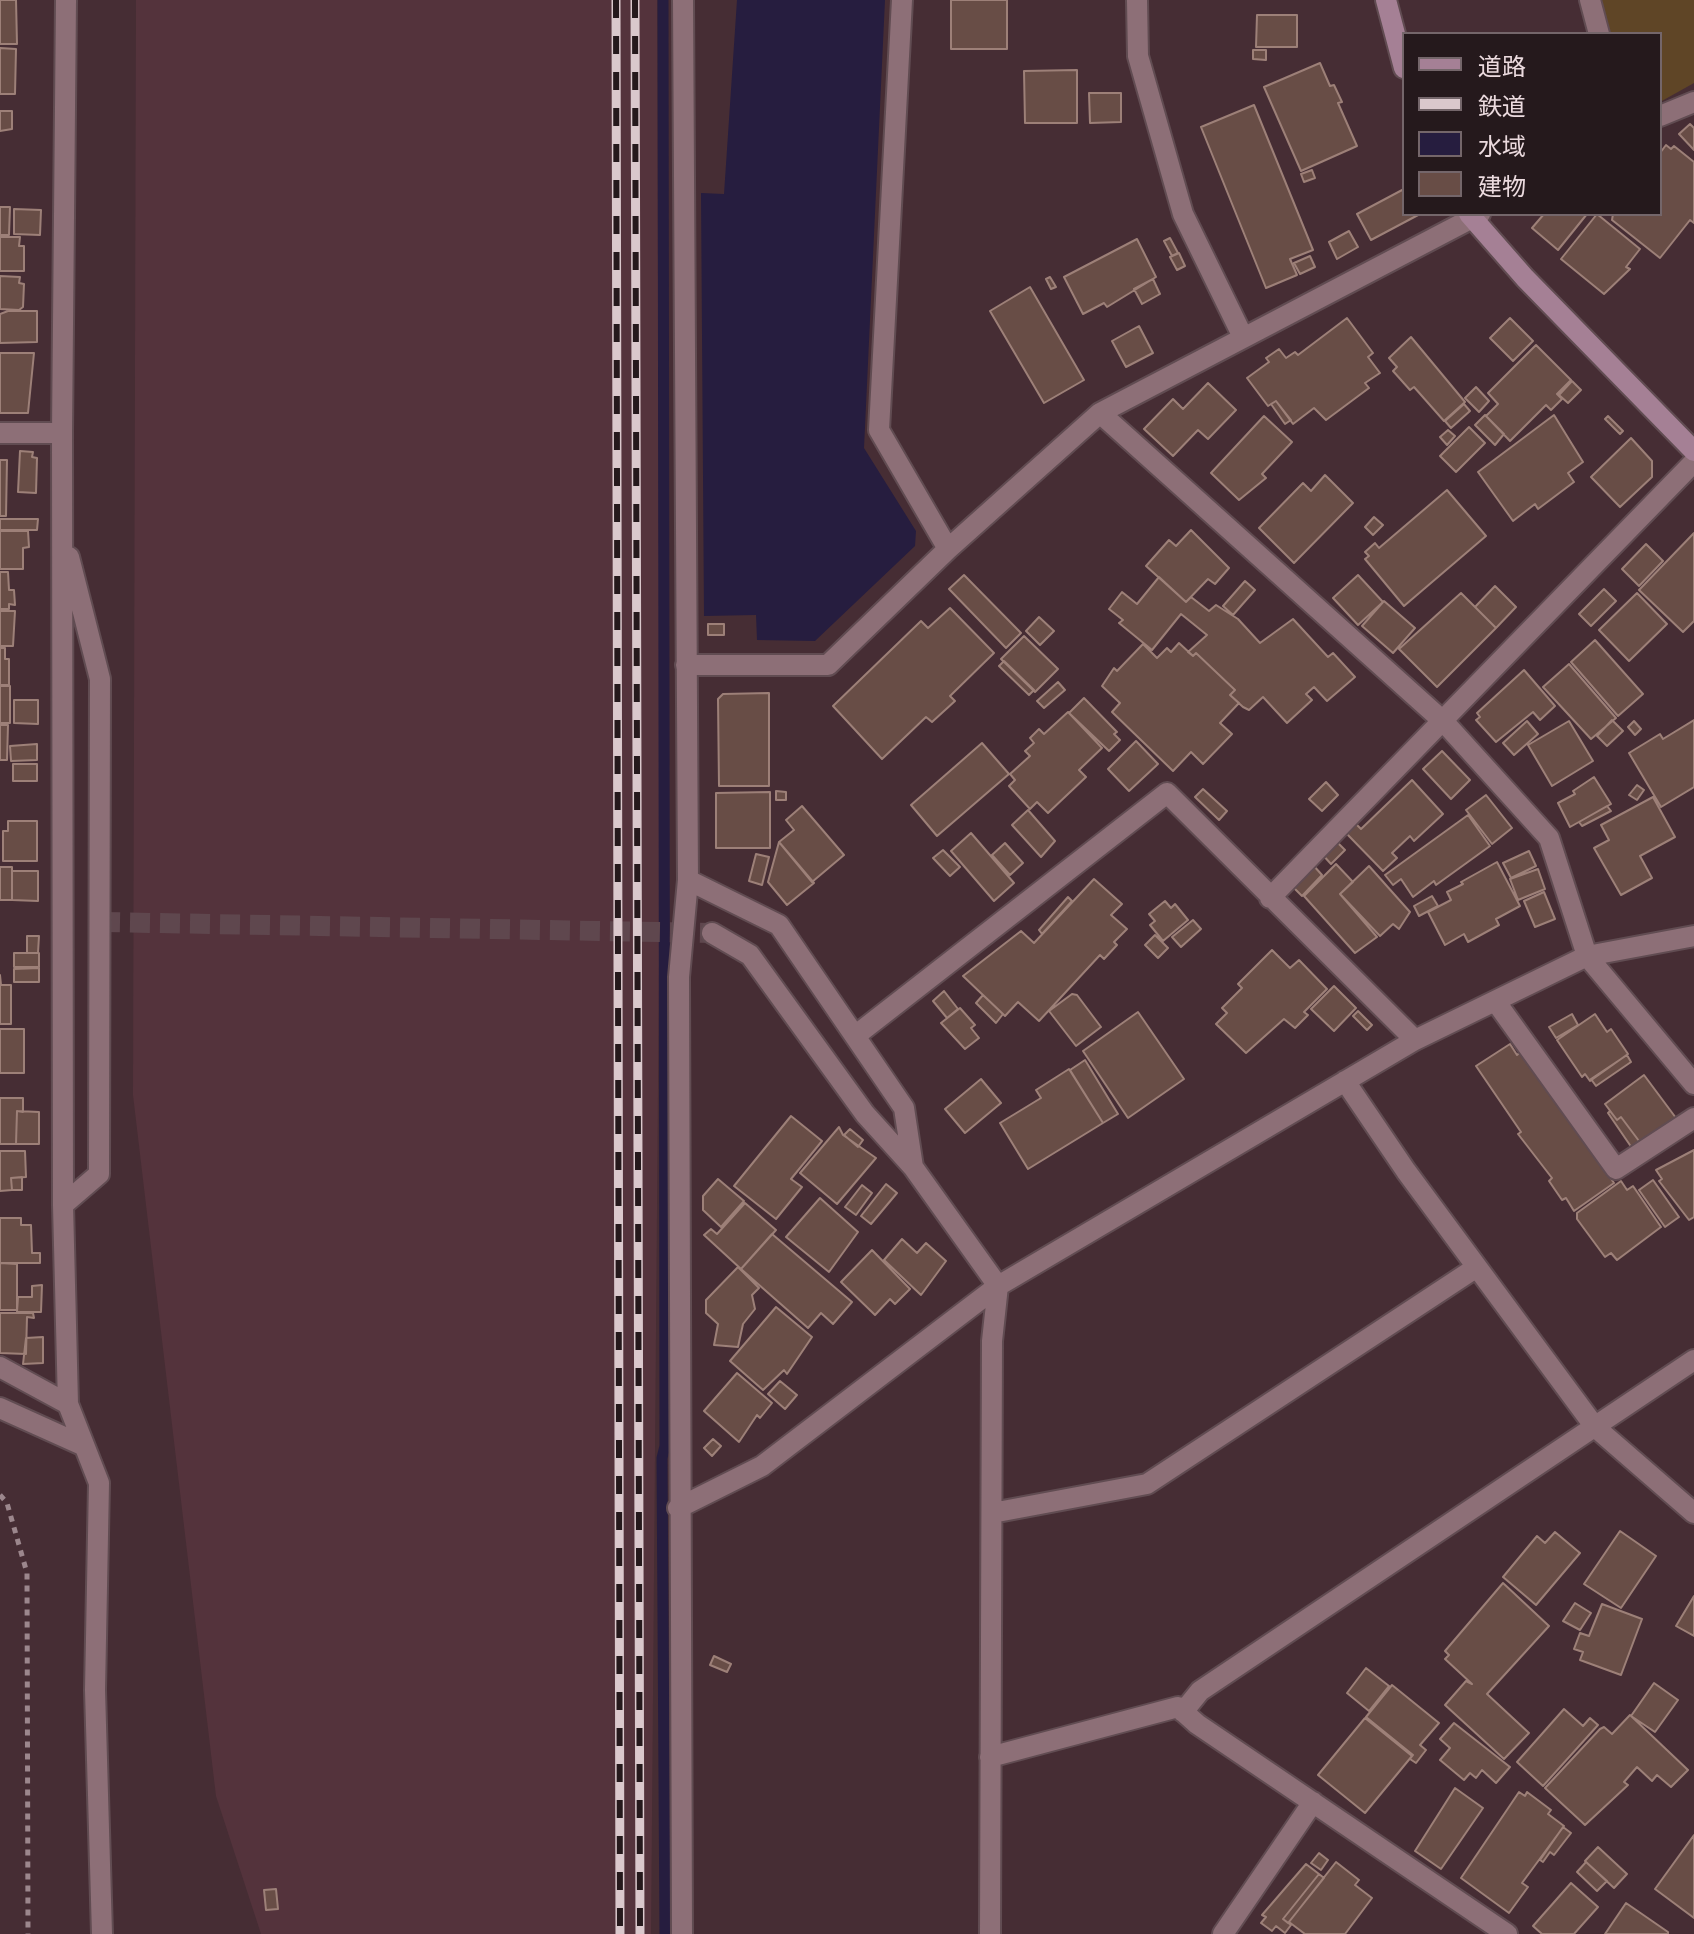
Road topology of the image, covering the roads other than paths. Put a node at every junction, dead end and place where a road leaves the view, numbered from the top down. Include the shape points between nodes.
1 (66, 0) edge
2 (683, 0) edge
3 (902, 0) edge
4 (1137, 0) edge
5 (1386, 0) edge
6 (1590, 0) edge
7 (1598, 32) edge
8 (1402, 60) edge
9 (1694, 102) edge
10 (1662, 115) edge
11 (1473, 216) edge
12 (1243, 337) junction
13 (1100, 413) junction
14 (0, 433) edge
15 (62, 433) junction
16 (1694, 451) edge
17 (1694, 462) edge
18 (62, 528) junction
19 (948, 549) junction
20 (686, 665) junction
21 (1444, 722) junction
22 (688, 880) junction
23 (1270, 898) junction
24 (712, 933) tunnel mouth
25 (1694, 936) edge
26 (1587, 956) junction
27 (1496, 1002) junction
28 (855, 1036) junction
29 (1415, 1040) junction
30 (1345, 1081) junction
31 (1694, 1084) edge
32 (1694, 1118) edge
33 (913, 1167) junction
34 (63, 1205) junction
35 (1477, 1267) junction
36 (998, 1286) junction
37 (1694, 1360) edge
38 (0, 1367) edge
39 (68, 1404) junction
40 (0, 1408) edge
41 (1595, 1427) junction
42 (82, 1445) junction
43 (678, 1508) junction
44 (992, 1513) junction
45 (1694, 1513) edge
46 (1183, 1712) junction
47 (990, 1757) junction
48 (1313, 1802) junction
49 (102, 1934) edge
50 (682, 1934) edge
51 (990, 1934) edge
52 (1223, 1934) edge
53 (1507, 1934) edge

1 - 15 street
2 - 20 street
3 - 19 street via 879,430
4 - 12 street via 1138,56 1183,214
5 - 8 street
6 - 7 street
9 - 10 street
11 - 12 street
11 - 16 street
12 - 13 street
13 - 19 street
13 - 21 street
14 - 15 street
15 - 18 street
17 - 21 street
18 - 34 street
18 - 34 street via 100,679 99,1174
19 - 20 street via 828,665
20 - 22 street
21 - 23 street
21 - 26 street via 1549,838
22 - 28 street via 779,925
22 - 43 street via 679,977
23 - 28 street via 1167,793
23 - 29 street
24 - 33 street via 750,955 865,1114
25 - 26 street
26 - 27 street
26 - 31 street
27 - 29 street
27 - 32 street via 1616,1169
28 - 33 street via 904,1108
29 - 30 street
30 - 35 street
30 - 36 street
33 - 36 street
34 - 39 street
35 - 41 street
35 - 44 street via 1147,1484
36 - 43 street via 762,1466
36 - 44 street via 992,1341
37 - 41 street
38 - 39 street
39 - 42 street
40 - 42 street
41 - 45 street
41 - 46 street via 1200,1691
42 - 49 street via 99,1483 95,1690
43 - 50 street
44 - 47 street
46 - 47 street via 1178,1707 1155,1712
46 - 48 street
47 - 51 street
48 - 52 street
48 - 53 street

